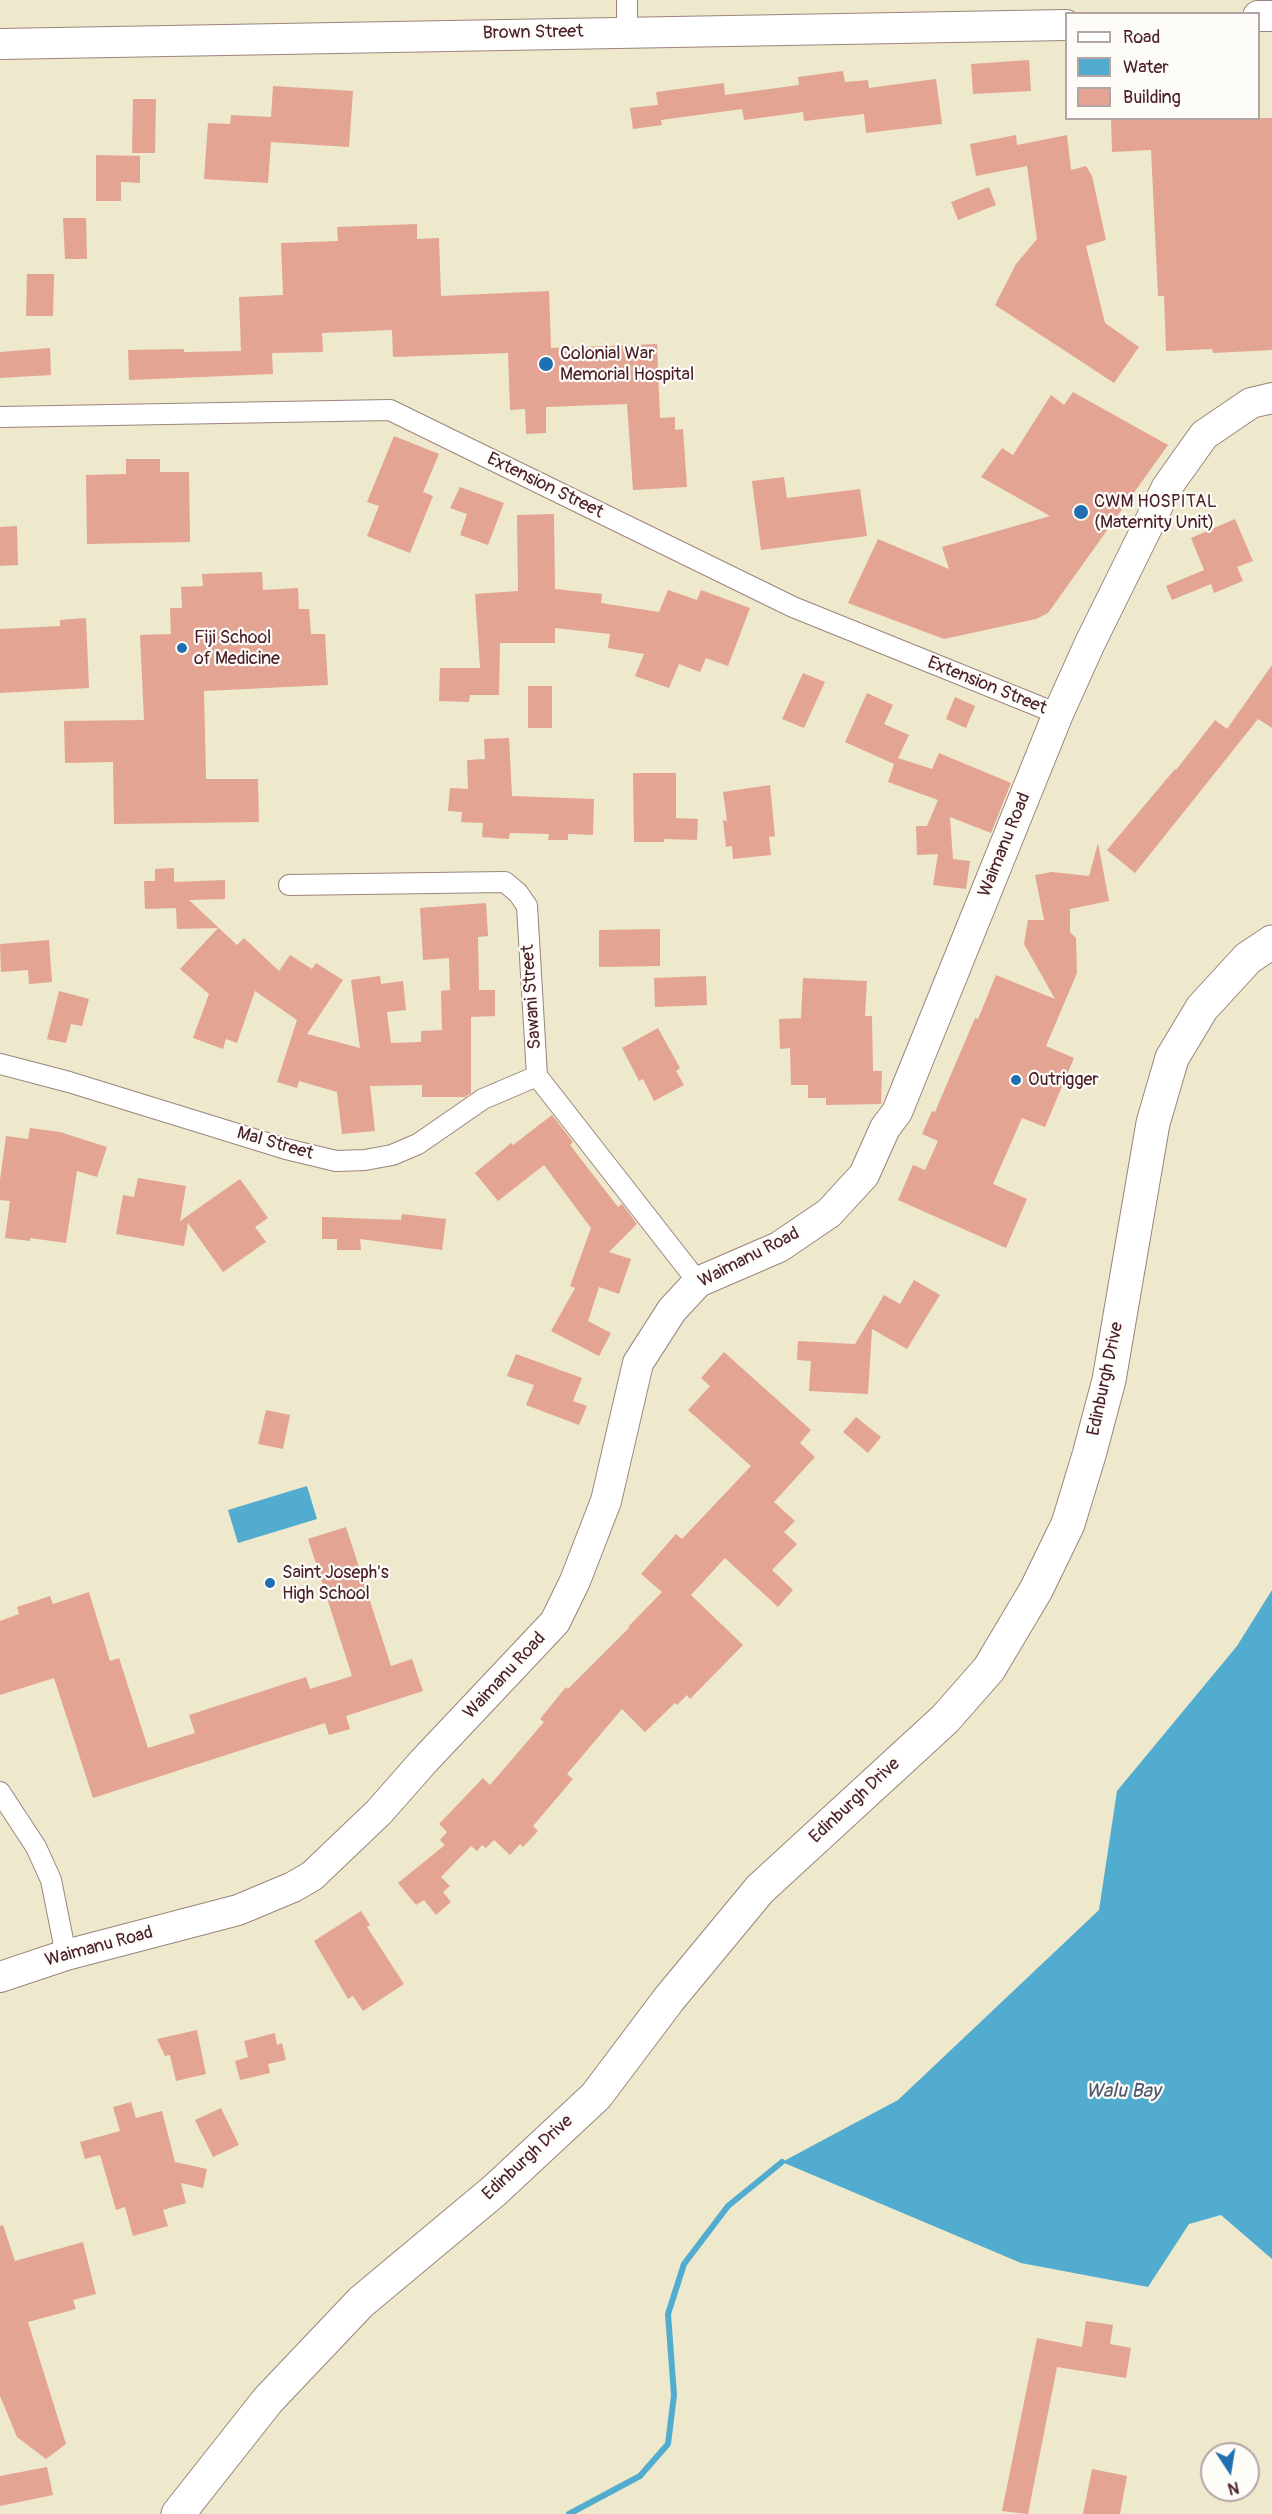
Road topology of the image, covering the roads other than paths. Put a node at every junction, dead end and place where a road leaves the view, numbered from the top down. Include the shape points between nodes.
1 (627, 0) edge
2 (1065, 25) edge
3 (627, 31) junction
4 (0, 44) edge
5 (1272, 398) edge
6 (0, 417) edge
7 (1058, 714) junction
8 (289, 885) dead end
9 (1272, 942) edge
10 (0, 1064) edge
11 (537, 1076) junction
12 (698, 1282) junction
13 (0, 1792) edge
14 (66, 1955) junction
15 (0, 1977) edge
16 (178, 2514) edge

1 - 3 street
2 - 3 main road, Brown Street
3 - 4 main road, Brown Street
5 - 7 main road, Waimanu Road via 1251,403 1204,435 1167,488
6 - 7 street, Extension Street via 390,410 793,607
7 - 12 main road, Waimanu Road via 897,1112 885,1128 864,1175 829,1214 779,1246
8 - 11 street, Sawani Street via 505,882 527,906
9 - 16 highway, Edinburgh Drive via 1248,958 1202,1008 1172,1058 1153,1123 1109,1380 1089,1455 1068,1524 1036,1590 989,1669 945,1719 759,1889 596,2096 494,2191 361,2302 268,2400
10 - 11 street, Mal Street via 336,1161 365,1160 401,1151 483,1099
11 - 12 street, Sawani Street
12 - 14 main road, Waimanu Road via 672,1310 638,1363 606,1501 555,1622 379,1812 312,1876 293,1887 238,1910
13 - 14 street via 36,1847 51,1880
14 - 15 main road, Waimanu Road

